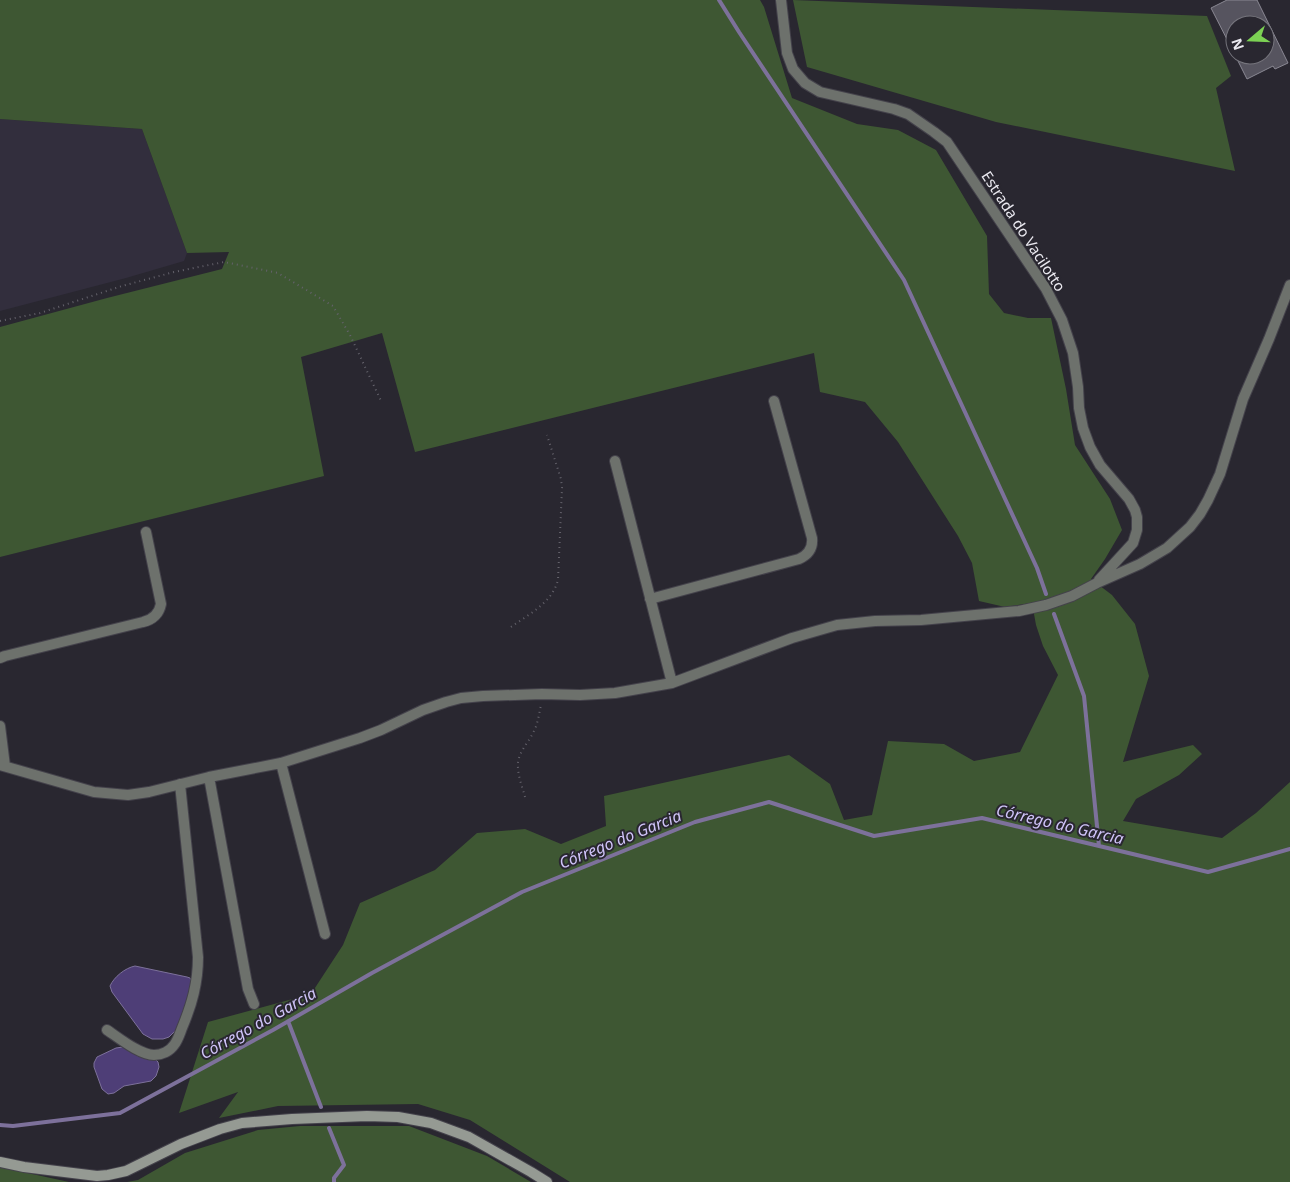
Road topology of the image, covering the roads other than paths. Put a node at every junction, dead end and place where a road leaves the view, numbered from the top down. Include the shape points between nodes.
1 (781, 0) edge
2 (1290, 285) edge
3 (774, 401) dead end
4 (615, 461) dead end
5 (146, 532) dead end
6 (1097, 583) junction
7 (650, 599) junction
8 (0, 658) edge
9 (672, 683) junction
10 (0, 726) edge
11 (281, 763) junction
12 (3, 766) edge
13 (209, 777) junction
14 (180, 784) junction
15 (325, 934) dead end
16 (254, 1004) dead end
17 (107, 1030) dead end
18 (0, 1162) edge
19 (547, 1182) edge

1 - 6 street, Estrada do Vacilotto via 787,53 799,76 820,92 908,114 947,142 1046,289 1062,320 1072,353 1079,408 1090,447 1132,504 1137,517 1133,543
2 - 6 street via 1243,399 1220,474 1200,514 1166,548 1140,564
3 - 7 street via 812,538 810,550 799,559
4 - 7 street
5 - 8 street via 160,598 160,608 153,618
6 - 9 street via 1072,596 1019,611 838,625 792,638
7 - 9 street
9 - 11 street via 615,693 461,698 423,710 380,730
10 - 12 street
11 - 13 street
11 - 15 street
12 - 14 street via 94,792 128,795
13 - 14 street
13 - 16 street via 248,989
14 - 17 street via 198,957 194,996 175,1045 165,1053 144,1053
18 - 19 street via 24,1168 108,1175 126,1171 220,1128 242,1123 398,1117 431,1122 469,1137

